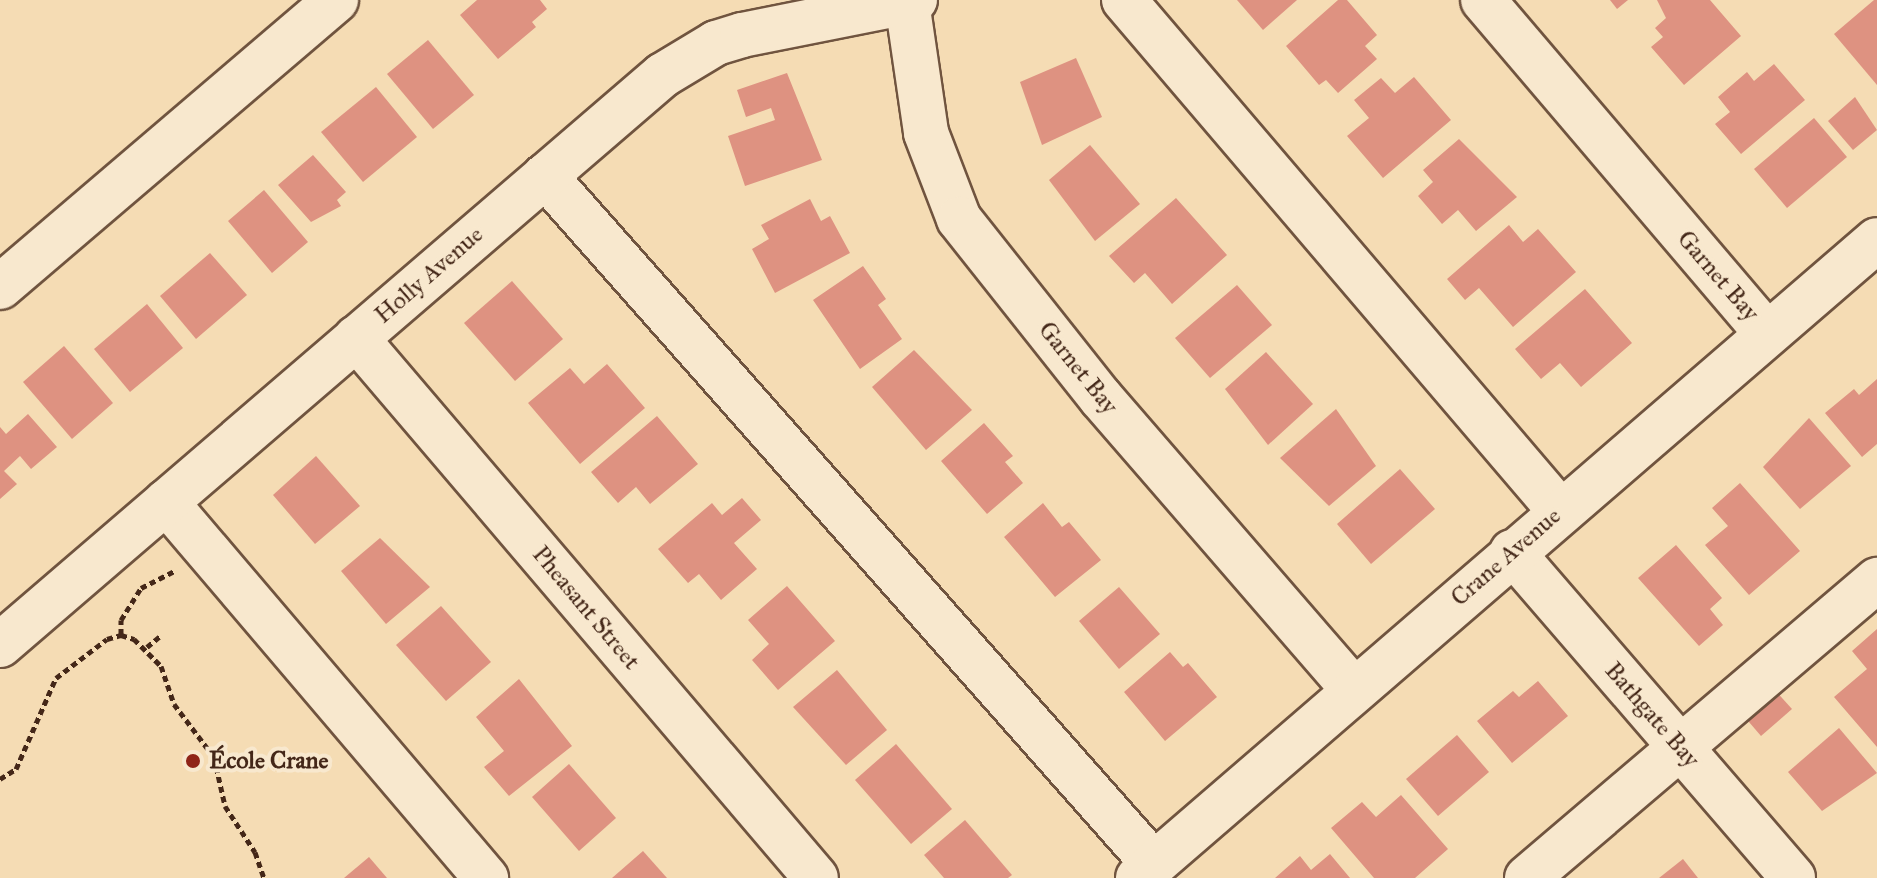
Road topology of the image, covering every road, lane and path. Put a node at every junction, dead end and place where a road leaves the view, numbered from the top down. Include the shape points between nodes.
1 (336, 0) edge
2 (1124, 0) edge
3 (1483, 0) edge
4 (911, 1) edge
5 (545, 176) junction
6 (1877, 240) edge
7 (0, 287) edge
8 (1766, 332) junction
9 (356, 338) junction
10 (166, 502) junction
11 (1560, 511) junction
12 (206, 550) junction
13 (1512, 552) junction
14 (1877, 580) edge
15 (121, 635) junction
16 (160, 636) dead end
17 (0, 645) edge
18 (147, 647) junction
19 (1353, 689) junction
20 (1679, 746) junction
21 (0, 779) edge
22 (1146, 871) edge
23 (264, 878) edge
24 (486, 878) edge
25 (816, 878) edge
26 (1527, 878) edge
27 (1793, 878) edge

1 - 7 street
2 - 11 street
3 - 8 street, Garnet Bay
4 - 5 street, Holly Avenue via 716,43 663,75
4 - 19 street, Garnet Bay via 926,133 959,219 1101,398
5 - 9 street, Holly Avenue
5 - 22 street
6 - 8 street, Crane Avenue
8 - 11 street, Crane Avenue
9 - 10 street, Holly Avenue
9 - 25 street, Pheasant Street
10 - 12 street
10 - 17 street, Holly Avenue
11 - 13 street, Crane Avenue
12 - 15 path via 141,588 121,620
12 - 24 street
13 - 19 street, Crane Avenue
13 - 20 street, Bathgate Bay
14 - 20 street
15 - 18 path
15 - 21 path via 107,639 56,678 16,769
16 - 18 path
18 - 23 path via 161,666 174,704 214,757 225,806 255,852
19 - 22 street, Crane Avenue
20 - 26 street
20 - 27 street, Bathgate Bay

